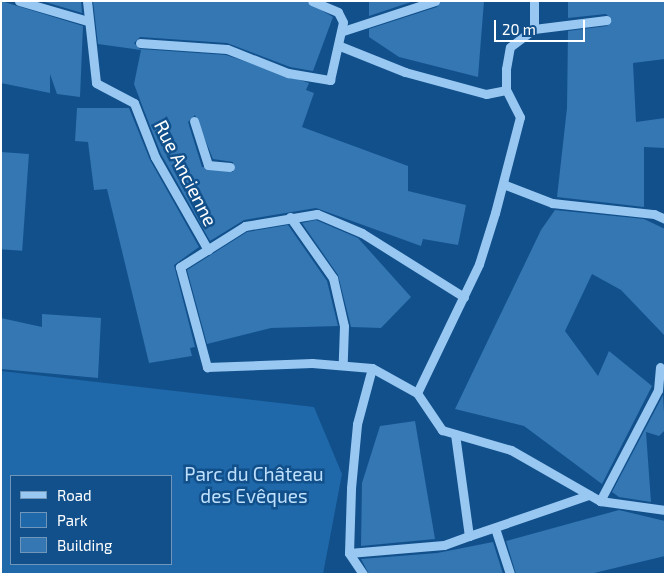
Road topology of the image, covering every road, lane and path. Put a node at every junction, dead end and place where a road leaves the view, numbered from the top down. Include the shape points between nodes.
1 (19, 1) edge
2 (87, 1) edge
3 (312, 1) edge
4 (435, 1) edge
5 (534, 1) edge
6 (606, 20) dead end
7 (88, 21) junction
8 (534, 29) junction
9 (343, 31) junction
10 (140, 43) dead end
11 (340, 46) junction
12 (506, 90) junction
13 (194, 121) dead end
14 (230, 168) dead end
15 (503, 184) junction
16 (290, 217) junction
17 (665, 219) edge
18 (208, 250) junction
19 (464, 297) junction
20 (343, 364) junction
21 (660, 367) dead end
22 (372, 368) junction
23 (417, 393) junction
24 (455, 434) junction
25 (589, 495) junction
26 (600, 502) junction
27 (665, 510) edge
28 (495, 528) junction
29 (469, 536) junction
30 (349, 553) junction
31 (364, 574) edge
32 (510, 574) edge

1 - 7 street
2 - 7 street
3 - 9 street via 338,12
4 - 9 street
5 - 8 street
6 - 8 street
7 - 18 street, Rue Ancienne via 96,83 134,103 155,157
8 - 12 street via 510,48
9 - 11 street
10 - 11 street via 227,49 288,73 330,80
11 - 12 street via 406,72 486,94
12 - 15 street via 520,117
13 - 14 street via 208,165
15 - 17 street via 552,203 654,214
15 - 19 street via 479,264
16 - 18 street via 245,226
16 - 19 street via 317,214 362,233
16 - 20 street via 333,278 344,326
18 - 20 street via 180,267 207,367
19 - 23 street
20 - 22 street
21 - 26 street via 658,390
22 - 23 street
22 - 30 street via 357,424
23 - 24 street via 442,430
24 - 25 street via 511,450
24 - 29 street
25 - 26 street
25 - 28 street
26 - 27 street
28 - 29 street
28 - 32 street
29 - 30 street via 444,545
30 - 31 street

